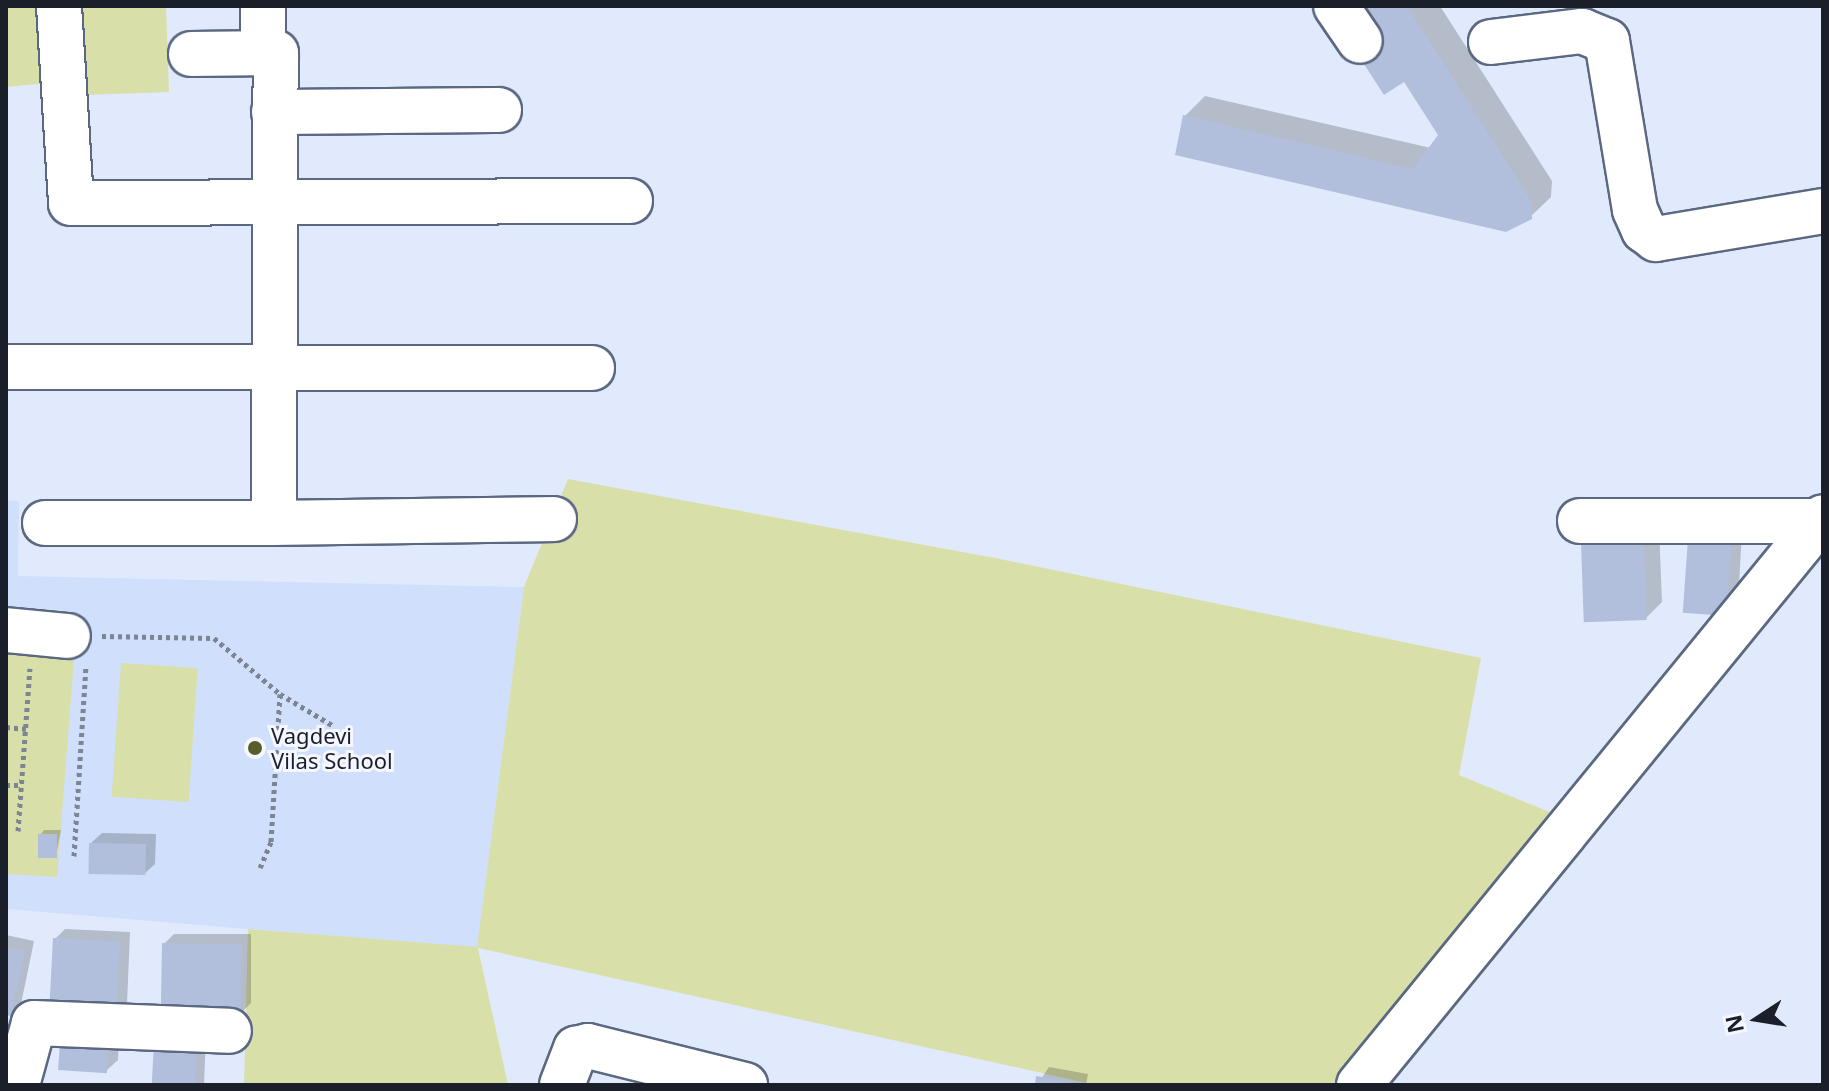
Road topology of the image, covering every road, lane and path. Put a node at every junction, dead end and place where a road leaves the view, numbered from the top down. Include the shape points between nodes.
1 (59, 6) edge
2 (263, 6) edge
3 (1491, 42) dead end
4 (263, 53) junction
5 (191, 54) dead end
6 (499, 110) dead end
7 (274, 112) junction
8 (630, 201) dead end
9 (272, 206) junction
10 (1823, 211) edge
11 (6, 367) edge
12 (273, 367) junction
13 (592, 368) dead end
14 (554, 519) dead end
15 (1821, 519) edge
16 (1580, 521) dead end
17 (45, 523) dead end
18 (274, 523) junction
19 (49, 633) edge
20 (280, 694) junction
21 (332, 725) dead end
22 (6, 727) edge
23 (26, 729) junction
24 (6, 785) edge
25 (22, 785) junction
26 (18, 831) dead end
27 (74, 856) dead end
28 (260, 868) dead end
29 (229, 1031) dead end
30 (17, 1085) edge
31 (562, 1085) edge
32 (745, 1085) edge
33 (1359, 1085) edge

1 - 9 street via 71,203
2 - 4 street
3 - 10 street via 1582,31 1607,41 1635,210 1644,230 1656,239
4 - 5 street
4 - 7 street via 276,53
6 - 7 street
7 - 9 street
8 - 9 street
9 - 12 street
11 - 12 street
12 - 13 street
12 - 18 street
14 - 18 street
15 - 16 street
15 - 33 street
17 - 18 street
19 - 20 path via 214,638
19 - 23 path
19 - 27 path
20 - 21 path
20 - 28 path via 271,842
22 - 23 path
23 - 25 path
24 - 25 path
25 - 26 path
29 - 30 street via 34,1023
31 - 32 street via 576,1049 588,1046

